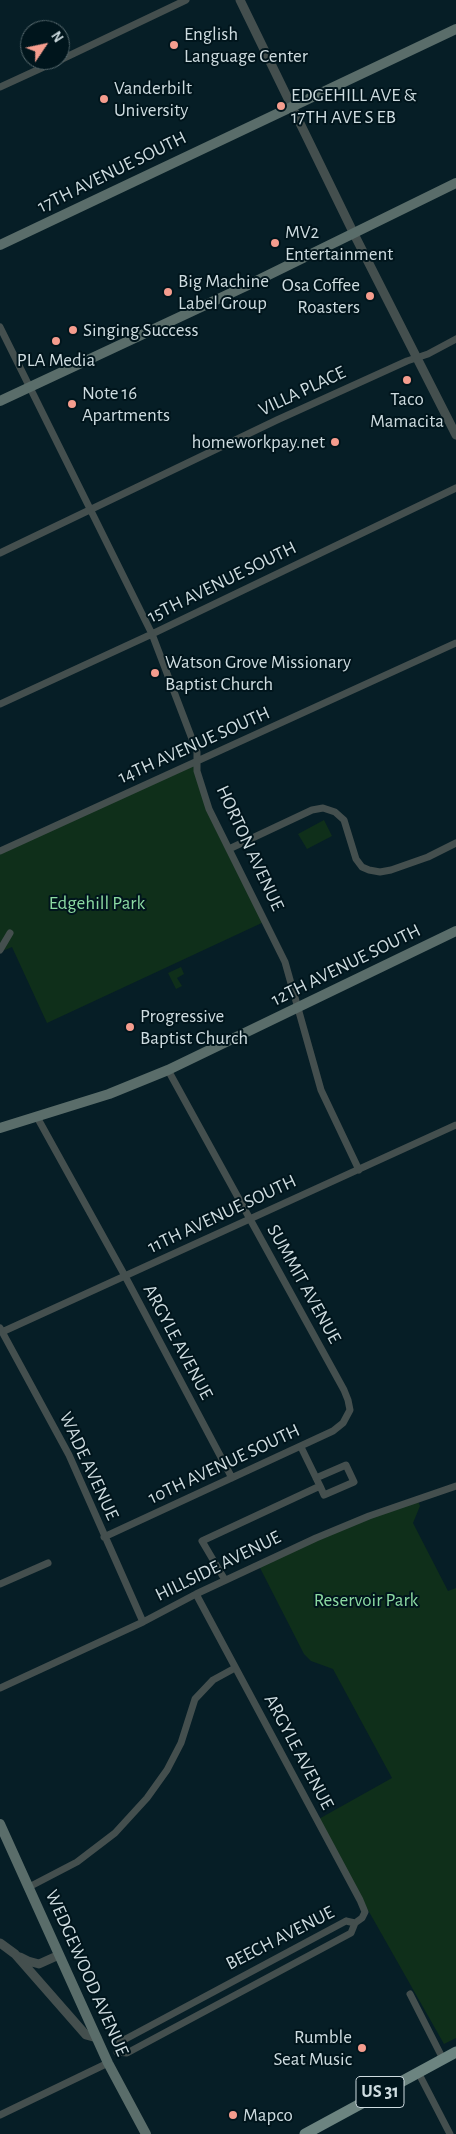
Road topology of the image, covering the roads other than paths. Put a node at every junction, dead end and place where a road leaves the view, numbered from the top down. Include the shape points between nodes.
1 (186, 0) edge
2 (240, 0) edge
3 (456, 29) edge
4 (70, 55) edge
5 (39, 70) edge
6 (0, 88) edge
7 (292, 106) junction
8 (456, 183) edge
9 (354, 234) junction
10 (0, 245) edge
11 (0, 327) edge
12 (456, 339) edge
13 (417, 358) junction
14 (29, 388) junction
15 (0, 401) edge
16 (456, 435) edge
17 (456, 488) edge
18 (91, 511) junction
19 (0, 553) edge
20 (152, 634) junction
21 (456, 643) edge
22 (0, 704) edge
23 (198, 761) junction
24 (456, 843) edge
25 (229, 849) junction
26 (0, 851) edge
27 (456, 931) edge
28 (10, 933) dead end
29 (0, 950) edge
30 (298, 1006) junction
31 (168, 1070) junction
32 (37, 1117) junction
33 (456, 1125) edge
34 (0, 1128) edge
35 (359, 1170) junction
36 (248, 1219) junction
37 (125, 1276) junction
38 (1, 1330) edge
39 (350, 1410) joint
40 (301, 1447) junction
41 (232, 1478) junction
42 (316, 1478) junction
43 (320, 1486) junction
44 (456, 1486) edge
45 (104, 1537) junction
46 (48, 1562) dead end
47 (225, 1580) junction
48 (0, 1584) edge
49 (196, 1594) junction
50 (142, 1622) junction
51 (235, 1668) junction
52 (0, 1688) edge
53 (0, 1824) edge
54 (29, 1887) junction
55 (355, 1923) junction
56 (0, 1943) edge
57 (15, 1954) junction
58 (59, 1955) junction
59 (237, 1978) junction
60 (243, 1989) junction
61 (410, 1994) dead end
62 (97, 2038) junction
63 (117, 2052) junction
64 (456, 2052) edge
65 (443, 2059) junction
66 (107, 2060) junction
67 (418, 2072) junction
68 (0, 2115) edge
69 (146, 2134) edge
70 (305, 2134) edge
71 (450, 2134) edge

1 - 4 street
2 - 7 street
3 - 7 main road, 17TH AVENUE SOUTH
5 - 6 street
7 - 9 street
7 - 10 main road, 17TH AVENUE SOUTH
8 - 9 main road
9 - 13 street
9 - 14 main road
11 - 14 street, HORTON AVENUE
12 - 13 street, VILLA PLACE
13 - 16 street
13 - 18 street, VILLA PLACE via 277,420
14 - 15 main road
14 - 18 street, HORTON AVENUE
17 - 20 street, 15TH AVENUE SOUTH
18 - 19 street, VILLA PLACE
18 - 20 street, HORTON AVENUE
20 - 22 street, 15TH AVENUE SOUTH
20 - 23 street, HORTON AVENUE
21 - 23 street, 14TH AVENUE SOUTH
23 - 25 street, HORTON AVENUE via 209,808
23 - 26 street, 14TH AVENUE SOUTH
24 - 25 street via 428,857 376,872 362,867 356,859 344,820 335,812 320,808
25 - 30 street, HORTON AVENUE via 285,962
27 - 30 main road, 12TH AVENUE SOUTH
28 - 29 street
30 - 31 main road, 12TH AVENUE SOUTH
30 - 35 street, HORTON AVENUE via 321,1090
31 - 32 main road, 12TH AVENUE SOUTH via 109,1094
31 - 36 street, SUMMIT AVENUE
32 - 34 main road, 12TH AVENUE SOUTH
32 - 37 street, ARGYLE AVENUE
33 - 35 street, 11TH AVENUE SOUTH
35 - 36 street, 11TH AVENUE SOUTH
36 - 37 street, 11TH AVENUE SOUTH
36 - 39 street, SUMMIT AVENUE via 346,1394
37 - 38 street, 11TH AVENUE SOUTH
37 - 41 street, ARGYLE AVENUE
38 - 45 street, WADE AVENUE via 69,1455
39 - 40 street, 10TH AVENUE SOUTH via 339,1427
40 - 41 street, 10TH AVENUE SOUTH
40 - 42 street
41 - 45 street, 10TH AVENUE SOUTH
42 - 43 street
42 - 43 street via 346,1465 354,1482 324,1495
43 - 47 street via 202,1541
44 - 47 street, HILLSIDE AVENUE via 361,1519
45 - 50 street, WADE AVENUE
46 - 48 street
47 - 49 street, HILLSIDE AVENUE
49 - 50 street, HILLSIDE AVENUE
49 - 51 street, ARGYLE AVENUE
50 - 52 street, HILLSIDE AVENUE
51 - 54 street via 213,1680 195,1699 181,1743 167,1770 115,1833 77,1862
51 - 55 street, ARGYLE AVENUE via 360,1900 365,1912
53 - 54 main road, WEDGEWOOD AVENUE
54 - 58 main road, WEDGEWOOD AVENUE
55 - 59 street, BEECH AVENUE via 346,1921
55 - 60 street, BEECH AVENUE via 351,1932
56 - 57 street
57 - 58 street via 40,1964
57 - 62 street via 86,2035
58 - 62 main road, WEDGEWOOD AVENUE
59 - 60 street
59 - 63 street, BEECH AVENUE via 120,2042
60 - 63 street, BEECH AVENUE via 127,2053
61 - 65 street
62 - 66 main road, WEDGEWOOD AVENUE
63 - 66 street
64 - 65 main road, US 31
65 - 67 main road, US 31
66 - 68 street
66 - 69 main road, WEDGEWOOD AVENUE
67 - 70 main road, US 31
67 - 71 street

